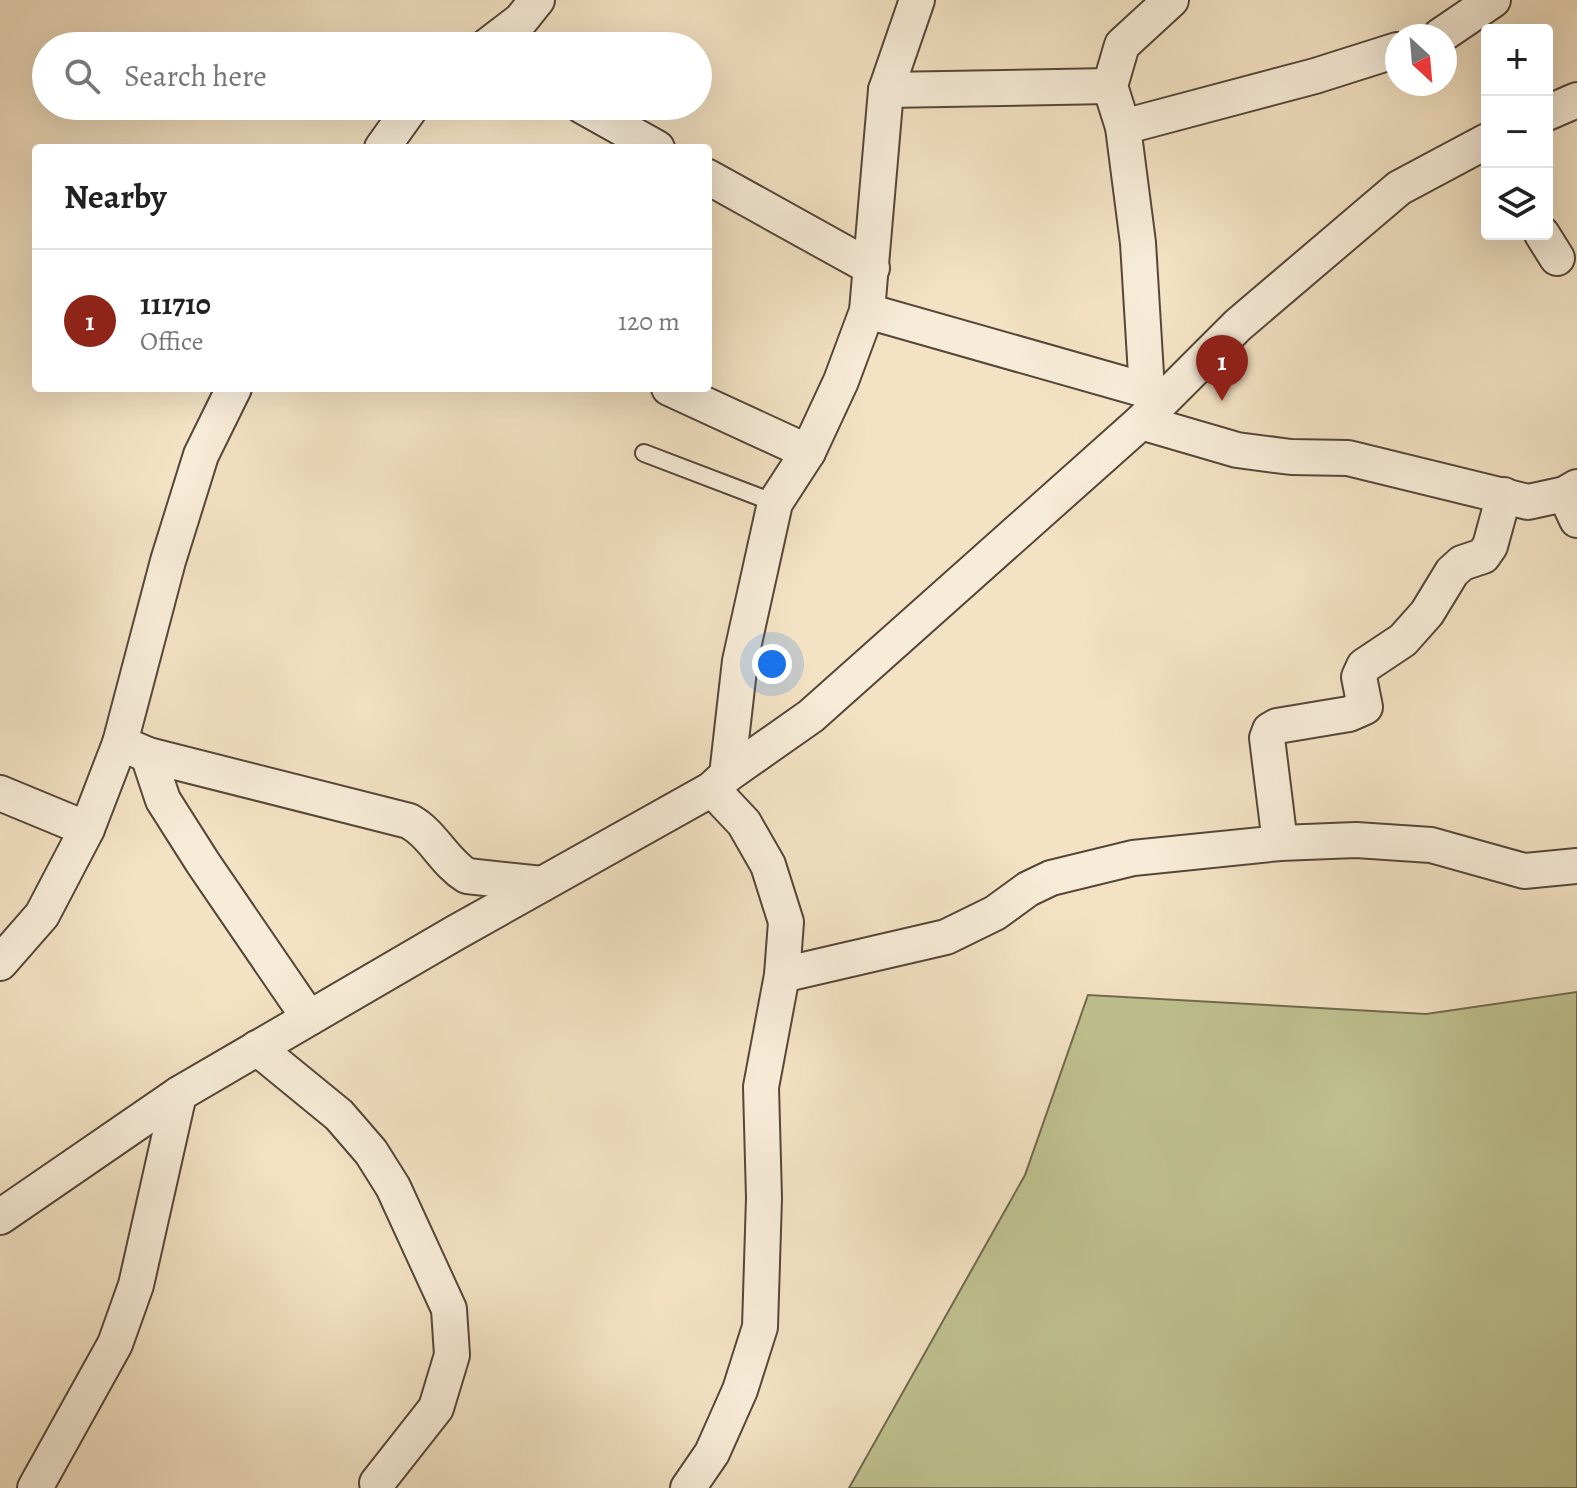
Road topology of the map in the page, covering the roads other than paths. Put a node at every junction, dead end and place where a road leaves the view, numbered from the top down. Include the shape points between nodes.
1 (537, 0) edge
2 (917, 0) edge
3 (1171, 0) edge
4 (1493, 0) edge
5 (1457, 24) edge
6 (505, 32) edge
7 (1385, 54) edge
8 (1110, 86) junction
9 (886, 90) junction
10 (1577, 100) edge
11 (1553, 110) edge
12 (402, 120) edge
13 (607, 120) edge
14 (1123, 127) junction
15 (385, 144) edge
16 (650, 144) edge
17 (1481, 144) edge
18 (712, 179) edge
19 (872, 268) junction
20 (867, 311) junction
21 (232, 392) edge
22 (678, 392) edge
23 (1151, 403) junction
24 (808, 452) junction
25 (644, 453) dead end
26 (1504, 495) junction
27 (1573, 500) edge
28 (775, 503) junction
29 (134, 749) junction
30 (719, 782) junction
31 (0, 793) edge
32 (87, 829) junction
33 (1280, 843) junction
34 (1577, 866) edge
35 (542, 884) junction
36 (0, 963) edge
37 (782, 975) junction
38 (309, 1018) junction
39 (257, 1048) junction
40 (179, 1094) junction
41 (0, 1217) edge
42 (377, 1483) dead end
43 (35, 1488) edge
44 (688, 1488) edge

1 - 6 street
2 - 9 street
3 - 8 street via 1122,45
4 - 5 street
7 - 14 street
8 - 9 street
8 - 14 street
9 - 19 street
10 - 11 street
12 - 15 street
13 - 16 street
14 - 23 street
17 - 23 street via 1399,188
18 - 19 street
19 - 20 street
20 - 23 street
20 - 24 street
21 - 29 street via 201,455 168,561
22 - 24 street
23 - 26 street via 1237,450 1348,458
23 - 30 street via 811,716
24 - 28 street
25 - 28 lane
26 - 27 street via 1528,502
26 - 33 street via 1483,556 1452,572 1403,640 1364,666 1359,677 1365,707 1270,730
28 - 30 street
29 - 32 street
29 - 35 street via 409,821 467,876
29 - 38 street
30 - 35 street
30 - 37 street via 768,865 786,922
31 - 32 street
32 - 36 street via 42,915
33 - 34 street via 1356,840 1431,845 1524,871
33 - 37 street via 1133,858 1051,878 946,937
35 - 38 street
37 - 44 street via 761,1087 760,1327 712,1453
38 - 39 street
39 - 40 street
39 - 42 street via 339,1115 371,1152 393,1187 449,1309 452,1355 436,1408
40 - 41 street
40 - 43 street via 136,1285 115,1344

